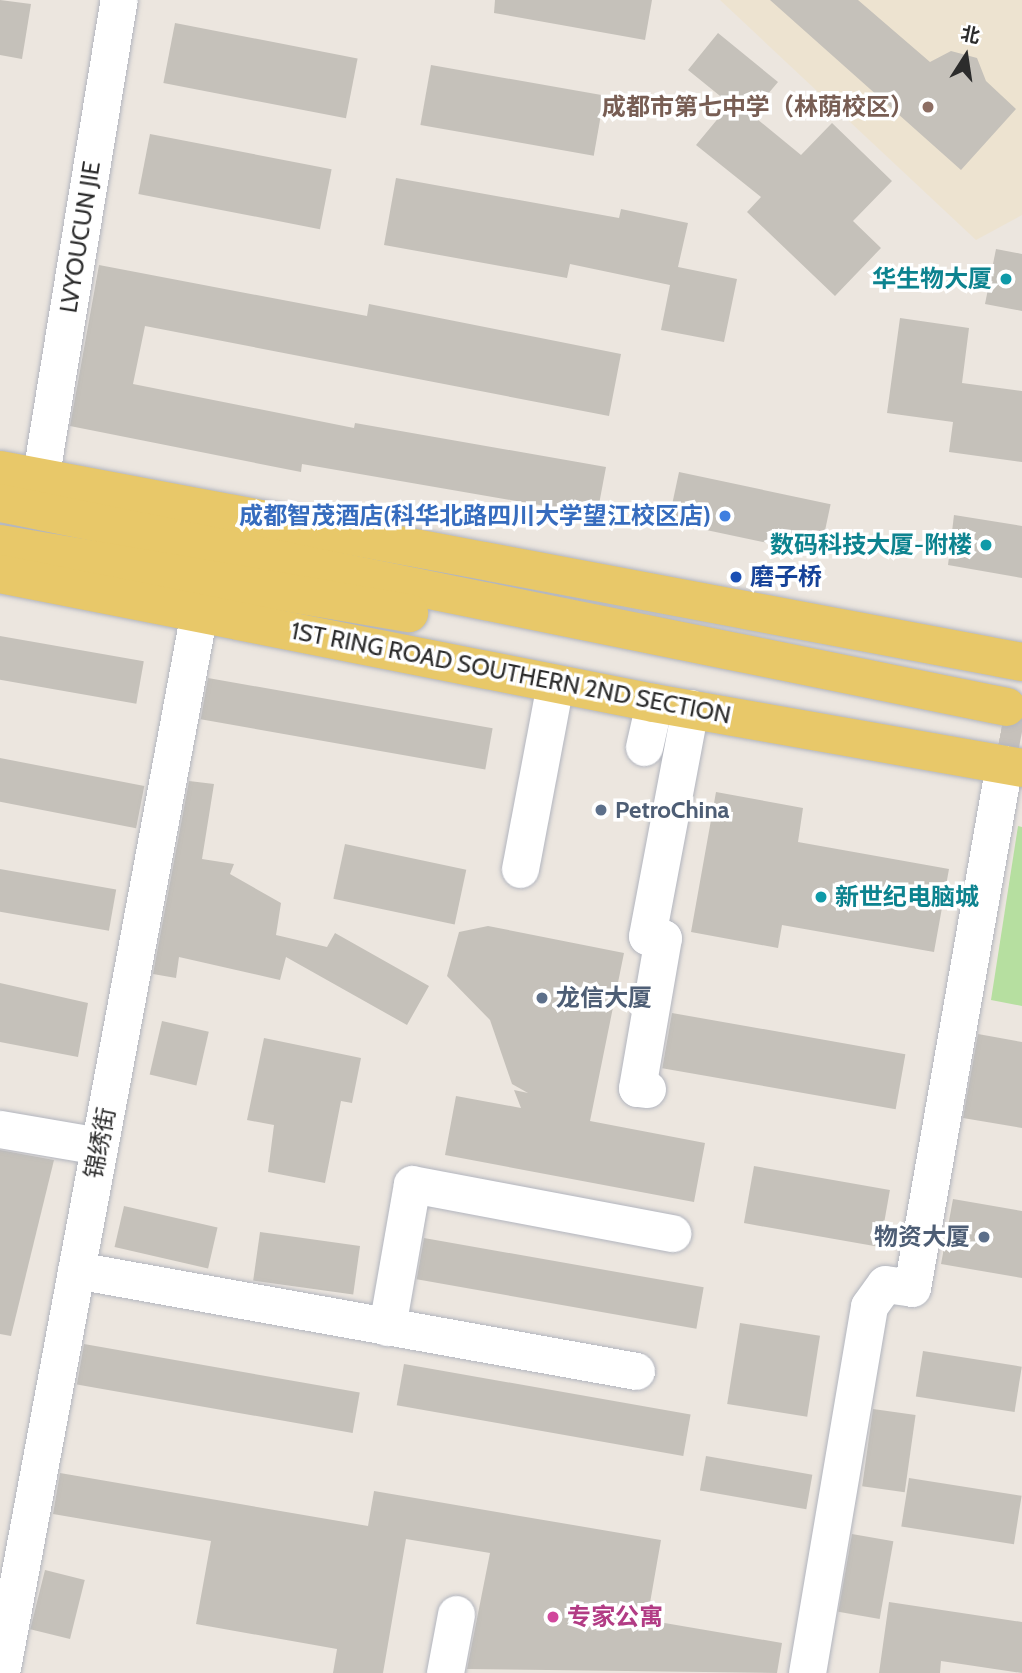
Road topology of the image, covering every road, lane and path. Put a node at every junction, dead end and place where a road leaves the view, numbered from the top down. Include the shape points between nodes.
1 (119, 0) edge
2 (0, 470) edge
3 (41, 474) junction
4 (0, 503) edge
5 (0, 544) edge
6 (0, 574) edge
7 (199, 612) junction
8 (1022, 662) edge
9 (555, 684) junction
10 (672, 705) junction
11 (1009, 742) edge
12 (644, 747) dead end
13 (520, 869) dead end
14 (648, 1089) dead end
15 (0, 1129) edge
16 (99, 1146) junction
17 (672, 1233) dead end
18 (76, 1270) junction
19 (387, 1327) junction
20 (636, 1371) dead end
21 (12, 1545) edge
22 (456, 1614) dead end
23 (1, 1673) edge
24 (445, 1673) edge
25 (807, 1673) edge

1 - 3 street, LVYOUCUN JIE
2 - 3 main road
3 - 8 main road
4 - 11 main road
5 - 11 main road via 404,612
6 - 7 main road, 1ST RING ROAD SOUTHERN 2ND SECTION
7 - 9 main road, 1ST RING ROAD SOUTHERN 2ND SECTION
7 - 16 street, 锦绣街
9 - 10 main road, 1ST RING ROAD SOUTHERN 2ND SECTION
9 - 13 street
10 - 11 main road, 1ST RING ROAD SOUTHERN 2ND SECTION
10 - 12 street
10 - 14 street via 648,936 663,938 637,1088
11 - 25 street via 912,1288 885,1284 869,1306
15 - 16 street
16 - 18 street, 锦绣街
17 - 19 street via 412,1184
18 - 19 street
18 - 21 street, 锦绣街
19 - 20 street
21 - 23 street, 锦绣街
22 - 24 street

